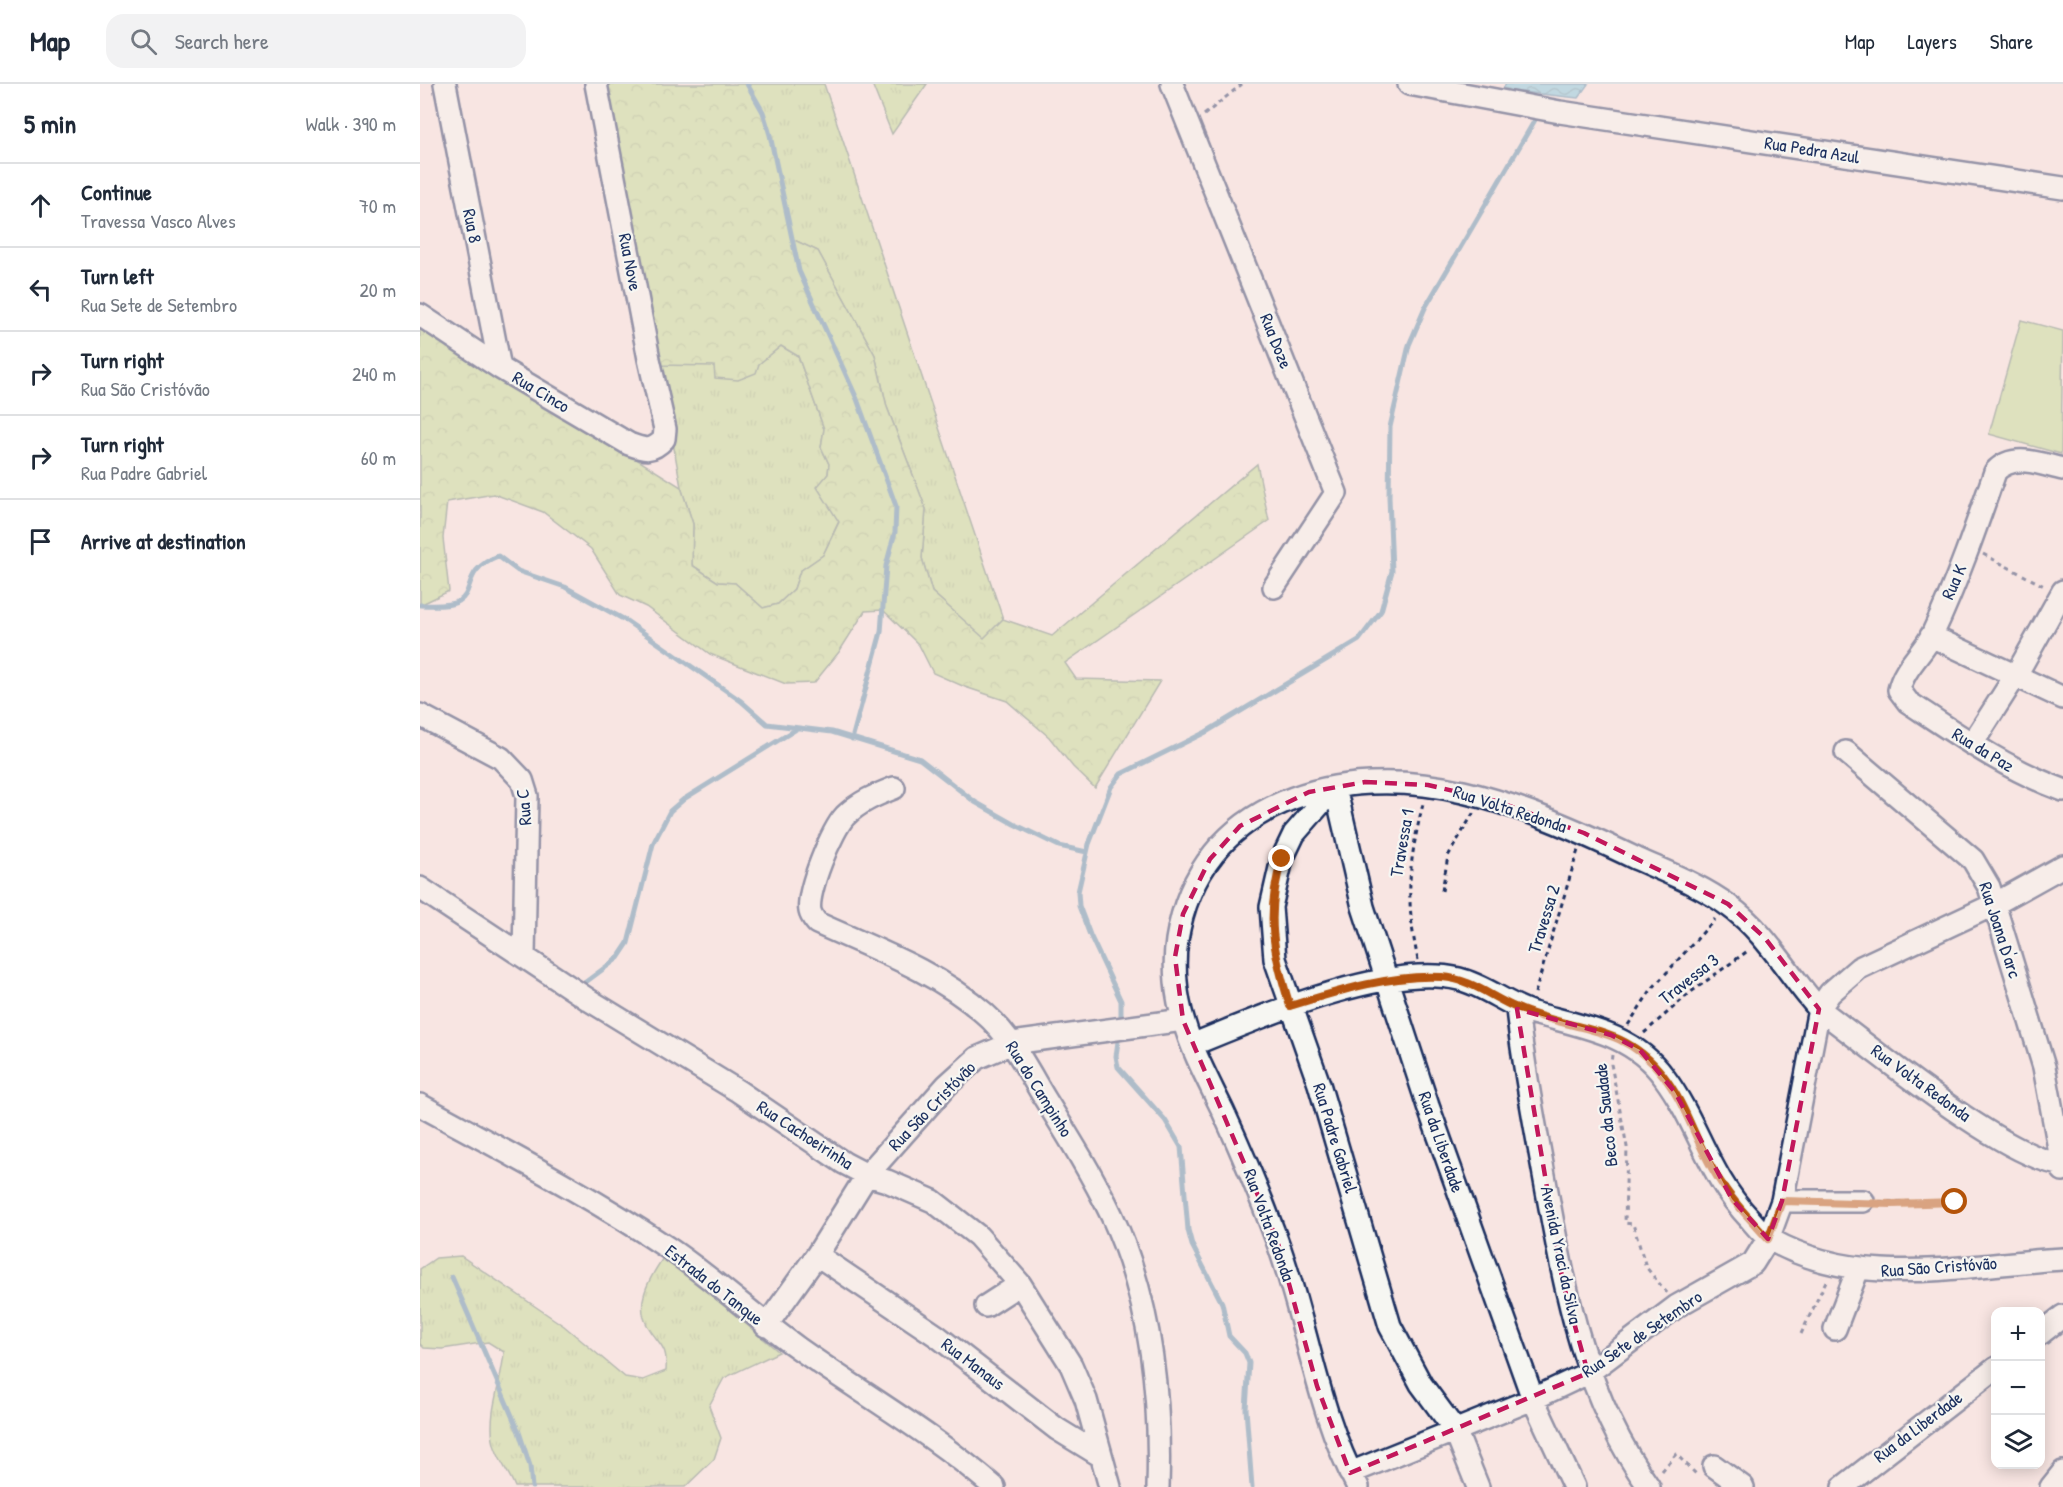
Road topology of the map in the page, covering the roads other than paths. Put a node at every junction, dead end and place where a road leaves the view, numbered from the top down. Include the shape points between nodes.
1 (445, 84) edge
2 (597, 84) edge
3 (1172, 84) edge
4 (1409, 84) edge
5 (2063, 188) edge
6 (420, 315) edge
7 (500, 368) junction
8 (664, 439) joint
9 (2063, 469) edge
10 (1274, 587) dead end
11 (2062, 593) edge
12 (1931, 636) junction
13 (2016, 675) junction
14 (2063, 698) edge
15 (1908, 702) joint
16 (420, 715) edge
17 (1972, 744) junction
18 (1846, 752) dead end
19 (1335, 787) junction
20 (894, 788) dead end
21 (2063, 790) edge
22 (2063, 866) edge
23 (420, 888) edge
24 (1994, 905) junction
25 (524, 956) junction
26 (1388, 981) junction
27 (1290, 1006) junction
28 (1819, 1009) junction
29 (1523, 1010) junction
30 (1183, 1020) junction
31 (1012, 1043) junction
32 (1192, 1044) junction
33 (420, 1105) edge
34 (2062, 1166) edge
35 (867, 1175) junction
36 (1782, 1201) junction
37 (1863, 1201) road end
38 (1768, 1239) junction
39 (817, 1255) junction
40 (2063, 1259) edge
41 (1858, 1269) junction
42 (1020, 1284) junction
43 (986, 1306) dead end
44 (2063, 1316) edge
45 (766, 1326) junction
46 (1835, 1329) dead end
47 (2045, 1330) edge
48 (1991, 1371) edge
49 (1588, 1373) junction
50 (1533, 1399) junction
51 (1455, 1430) junction
52 (1101, 1456) junction
53 (1714, 1466) road end
54 (2063, 1472) edge
55 (1354, 1480) edge
56 (1652, 1483) edge
57 (994, 1487) edge
58 (1110, 1487) edge
59 (1158, 1487) edge
60 (1478, 1487) edge
61 (1574, 1487) edge
62 (1743, 1487) edge
63 (1843, 1487) edge
64 (2051, 1487) edge

1 - 7 street, Rua 8
2 - 8 street, Rua Nove
3 - 10 street, Rua Doze via 1336,493
4 - 5 street, Rua Pedra Azul
6 - 7 street, Rua Cinco
7 - 8 street, Rua Cinco via 629,444 645,450
9 - 12 street, Rua K via 2019,460 1995,472 1969,547
11 - 13 street
12 - 13 street
12 - 15 street, Rua K via 1900,685
13 - 14 street
13 - 17 street
15 - 17 street, Rua da Paz
16 - 25 street, Rua C via 501,758 522,780 527,796
17 - 21 street, Rua da Paz via 2034,780
18 - 24 street, Rua Joana D'arc via 1973,860 1989,887
19 - 26 street, Rua da Liberdade via 1363,907
19 - 27 street, Rua Padre Gabriel via 1294,834 1276,881 1271,907 1275,959
19 - 28 street, Rua Volta Redonda via 1365,782 1428,785 1482,797 1584,833 1728,904 1765,938
19 - 30 street, Rua Volta Redonda via 1309,792 1256,814 1224,841 1210,859 1194,886 1178,938 1176,978
20 - 31 street, Rua do Campinho via 862,801 844,817 822,855 810,914 817,923 932,976 985,1013
22 - 24 street
23 - 25 street, Rua Cachoeirinha
24 - 28 street via 1859,968 1830,993
24 - 34 street, Rua Joana D'arc via 2044,1067
25 - 35 street, Rua Cachoeirinha
26 - 27 street, Rua São Cristóvão
26 - 29 street, Rua São Cristóvão via 1459,980
26 - 50 street, Rua da Liberdade via 1459,1196
27 - 32 street, Rua São Cristóvão
27 - 51 street, Rua Padre Gabriel via 1319,1084 1390,1326 1421,1383
28 - 34 street, Rua Volta Redonda via 1995,1136 2041,1160
28 - 36 street, Rua Sete de Setembro
29 - 38 street, Rua São Cristóvão via 1626,1041 1651,1062 1685,1109 1721,1183
29 - 49 street, Avenida Yraci da Silva via 1530,1104 1563,1282
30 - 31 street, Rua São Cristóvão
30 - 32 street, Rua Volta Redonda
31 - 35 street, Rua São Cristóvão via 962,1069
31 - 59 street, Rua do Campinho via 1082,1157 1113,1218 1129,1264 1154,1368
32 - 55 street, Rua Volta Redonda via 1277,1240 1317,1386
33 - 45 street, Estrada do Tanque via 573,1188 668,1248
35 - 39 street, Rua São Cristóvão
35 - 42 street, Rua Cachoeirinha via 912,1191 957,1218 996,1254
36 - 37 street
36 - 38 street, Rua Sete de Setembro
38 - 41 street, Rua São Cristóvão via 1833,1266
38 - 49 street, Rua Sete de Setembro via 1753,1263 1677,1306
39 - 45 street, Rua São Cristóvão
39 - 52 street, Rua Manaus via 937,1336 1057,1429
40 - 41 street, Rua São Cristóvão via 1920,1272
41 - 46 street
42 - 43 street
42 - 52 street, Rua Cachoeirinha via 1071,1365 1086,1400
44 - 47 street
45 - 57 street, Estrada do Tanque via 924,1432
48 - 63 street, Rua da Liberdade
49 - 50 street, Rua Sete de Setembro
49 - 56 street, Avenida Yraci da Silva via 1624,1450
50 - 51 street, Rua Sete de Setembro
50 - 61 street, Rua da Liberdade
51 - 55 street, Rua Sete de Setembro
51 - 60 street, Rua Padre Gabriel
52 - 58 street
53 - 62 street
54 - 64 street

